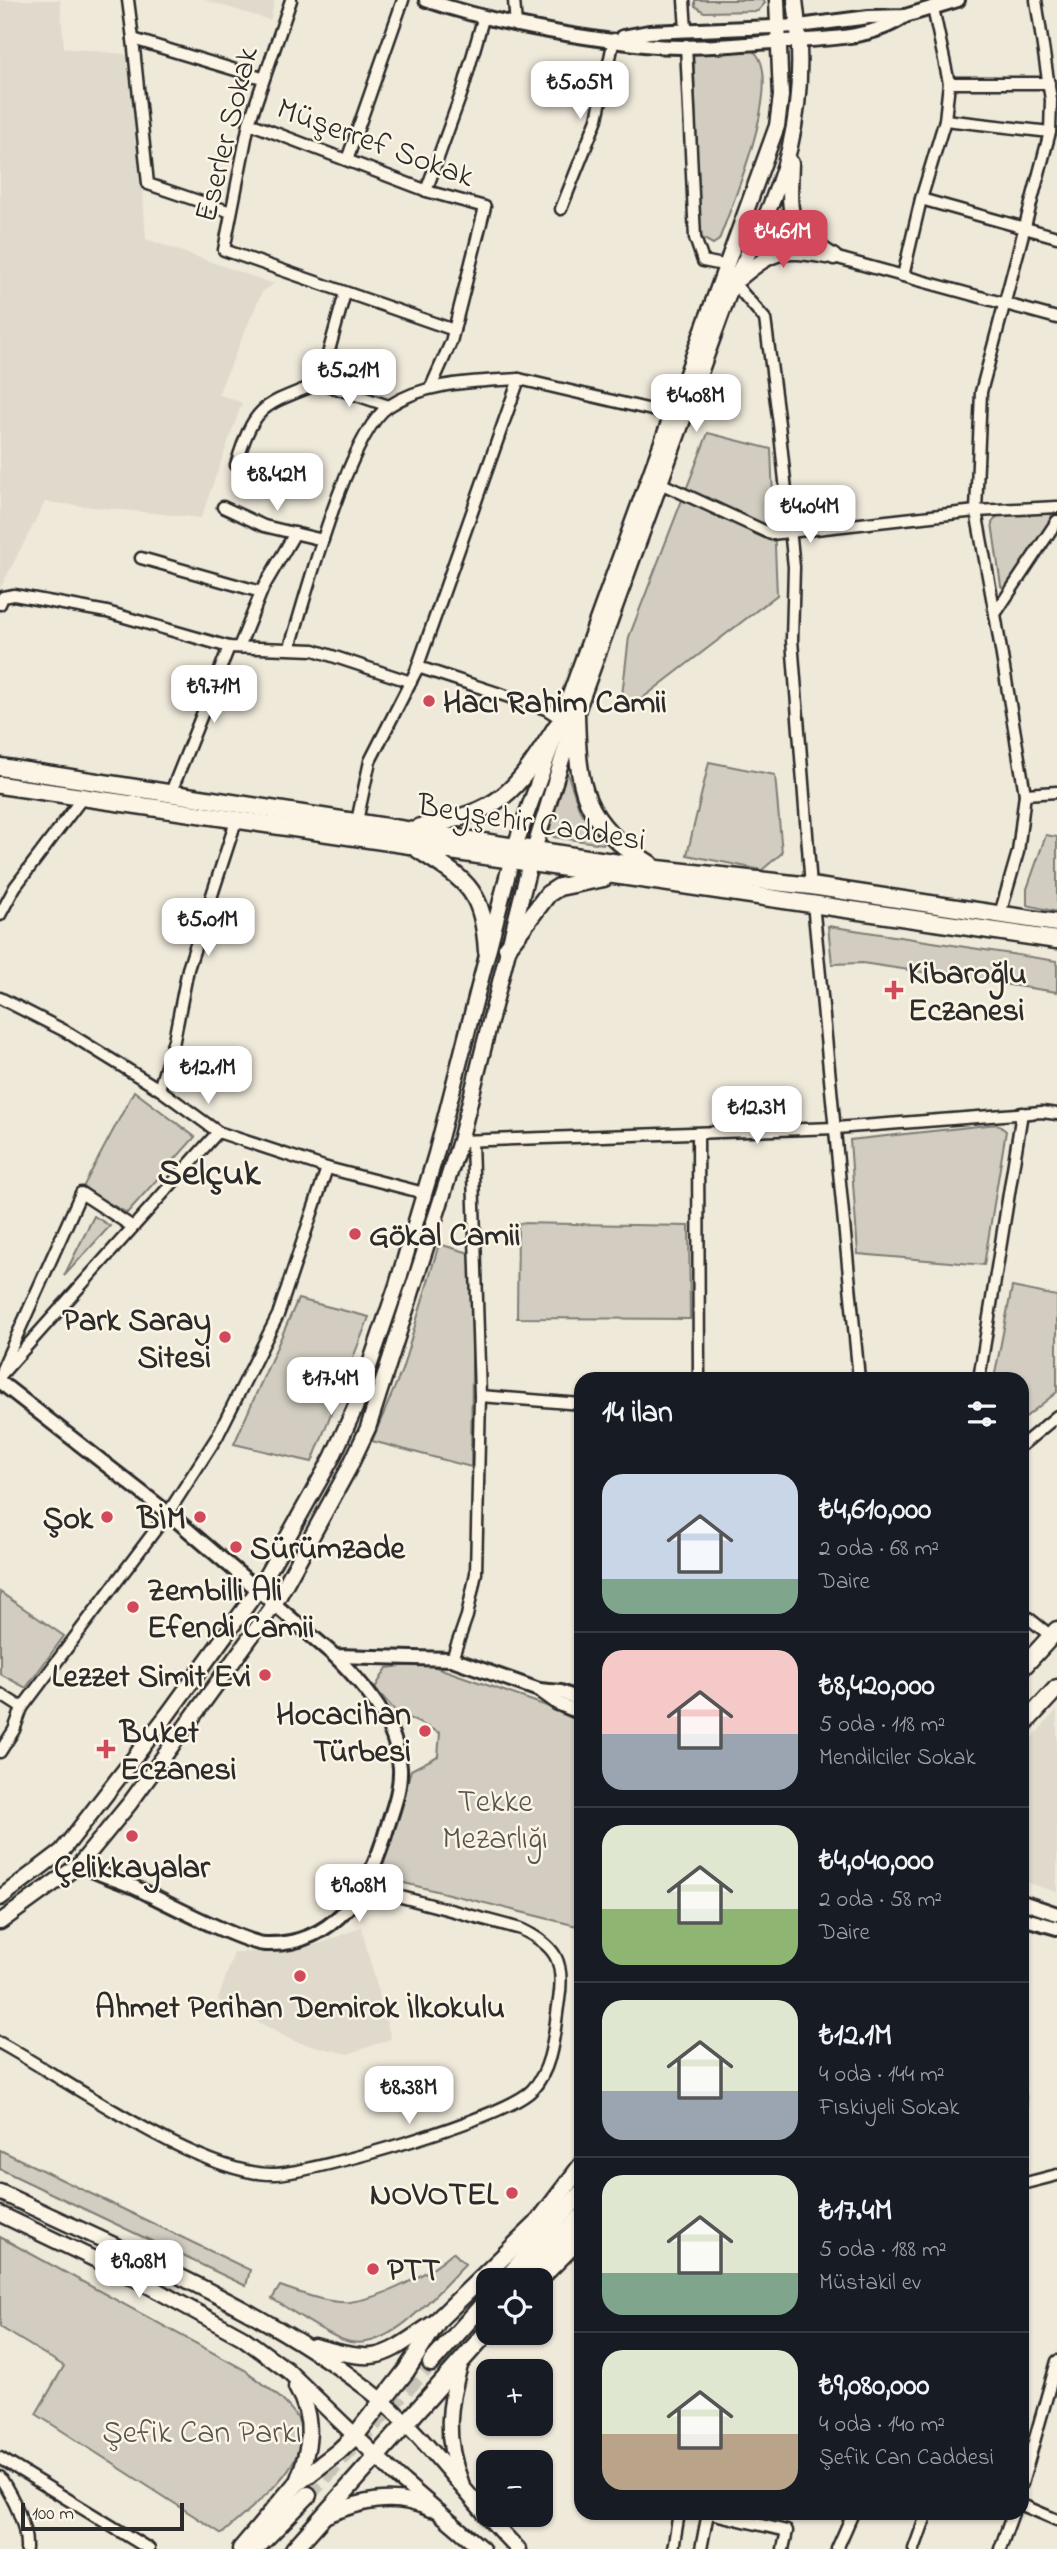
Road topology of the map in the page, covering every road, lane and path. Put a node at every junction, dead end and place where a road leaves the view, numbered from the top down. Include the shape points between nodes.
1 (128, 0) edge
2 (291, 0) edge
3 (402, 0) edge
4 (426, 0) edge
5 (514, 0) edge
6 (684, 0) edge
7 (777, 0) edge
8 (795, 0) edge
9 (958, 0) edge
10 (1036, 0) edge
11 (933, 8) junction
12 (483, 19) junction
13 (516, 26) junction
14 (686, 30) junction
15 (779, 34) junction
16 (799, 34) junction
17 (133, 39) junction
18 (614, 39) junction
19 (686, 44) junction
20 (262, 78) junction
21 (949, 83) junction
22 (1049, 83) junction
23 (1054, 100) edge
24 (945, 120) junction
25 (249, 123) junction
26 (1050, 132) junction
27 (792, 150) junction
28 (347, 160) junction
29 (426, 191) junction
30 (921, 199) junction
31 (561, 209) dead end
32 (231, 212) junction
33 (1026, 230) junction
34 (1057, 237) edge
35 (834, 257) junction
36 (728, 266) junction
37 (903, 276) junction
38 (733, 282) junction
39 (345, 293) junction
40 (1005, 304) junction
41 (1057, 318) edge
42 (454, 330) junction
43 (519, 379) junction
44 (320, 383) junction
45 (431, 387) junction
46 (389, 406) junction
47 (675, 411) junction
48 (236, 465) dead end
49 (660, 483) junction
50 (223, 507) dead end
51 (1057, 508) edge
52 (976, 511) junction
53 (1057, 521) edge
54 (790, 532) junction
55 (295, 533) junction
56 (323, 540) junction
57 (141, 558) dead end
58 (261, 592) junction
59 (0, 604) edge
60 (995, 614) junction
61 (234, 647) junction
62 (290, 648) junction
63 (418, 667) junction
64 (411, 682) junction
65 (564, 720) junction
66 (0, 767) edge
67 (0, 785) edge
68 (171, 792) junction
69 (1057, 792) edge
70 (1025, 794) junction
71 (83, 797) junction
72 (236, 821) junction
73 (357, 821) junction
74 (407, 836) junction
75 (512, 853) junction
76 (532, 856) junction
77 (658, 869) junction
78 (613, 876) junction
79 (812, 895) junction
80 (1000, 914) junction
81 (0, 915) edge
82 (1057, 923) edge
83 (1057, 940) edge
84 (507, 948) junction
85 (487, 951) junction
86 (0, 998) edge
87 (159, 1089) junction
88 (1022, 1113) junction
89 (1057, 1114) edge
90 (836, 1128) junction
91 (218, 1132) junction
92 (698, 1133) junction
93 (466, 1141) junction
94 (327, 1168) junction
95 (424, 1193) junction
96 (133, 1227) junction
97 (699, 1372) edge
98 (858, 1372) edge
99 (980, 1372) edge
100 (0, 1374) edge
101 (0, 1382) edge
102 (480, 1396) junction
103 (574, 1403) edge
104 (1057, 1416) edge
105 (1029, 1439) edge
106 (168, 1513) junction
107 (258, 1590) junction
108 (274, 1605) junction
109 (1029, 1617) edge
110 (1054, 1633) edge
111 (335, 1656) junction
112 (452, 1660) junction
113 (1029, 1660) edge
114 (1057, 1688) edge
115 (539, 1690) junction
116 (0, 1694) edge
117 (574, 1697) edge
118 (22, 1707) junction
119 (574, 1710) edge
120 (1029, 1718) edge
121 (0, 1752) edge
122 (80, 1864) junction
123 (364, 1887) junction
124 (0, 1898) edge
125 (1029, 1904) edge
126 (1057, 1914) edge
127 (1029, 1920) edge
128 (0, 1922) edge
129 (1057, 1927) edge
130 (0, 2043) edge
131 (574, 2175) edge
132 (1057, 2175) edge
133 (1029, 2182) edge
134 (0, 2192) edge
135 (574, 2201) edge
136 (0, 2214) edge
137 (574, 2225) edge
138 (574, 2244) edge
139 (515, 2268) edge
140 (535, 2268) edge
141 (550, 2268) edge
142 (476, 2315) edge
143 (439, 2319) junction
144 (476, 2332) edge
145 (302, 2342) junction
146 (476, 2342) edge
147 (464, 2354) junction
148 (1057, 2361) edge
149 (287, 2370) junction
150 (383, 2402) junction
151 (406, 2426) junction
152 (355, 2435) junction
153 (0, 2458) edge
154 (378, 2458) junction
155 (1029, 2459) edge
156 (0, 2477) edge
157 (302, 2490) junction
158 (465, 2493) junction
159 (1029, 2508) edge
160 (324, 2511) junction
161 (444, 2515) junction
162 (679, 2520) edge
163 (707, 2520) edge
164 (739, 2520) edge
165 (850, 2520) edge
166 (924, 2520) edge
167 (1010, 2520) edge
168 (1057, 2521) edge
169 (26, 2549) edge
170 (149, 2549) edge
171 (241, 2549) edge
172 (255, 2549) edge
173 (286, 2549) edge
174 (294, 2549) edge
175 (482, 2549) edge
176 (519, 2549) edge
177 (673, 2549) edge
178 (701, 2549) edge
179 (783, 2549) edge
180 (837, 2549) edge
181 (914, 2549) edge
182 (1000, 2549) edge

1 - 17 street
2 - 20 street, Eserler Sokak
3 - 28 street
4 - 12 street
5 - 13 street
6 - 14 street
7 - 15 main road
8 - 16 main road
9 - 11 street
10 - 22 street
11 - 16 street via 905,16 892,26 839,38
11 - 21 street
12 - 13 street
12 - 29 street
13 - 18 street
14 - 15 street
14 - 18 street
15 - 16 street
15 - 19 street
15 - 36 main road via 777,126
16 - 27 main road via 800,100
17 - 20 street
17 - 32 street via 148,184
18 - 19 street via 645,45
18 - 31 street via 597,119
19 - 36 street via 695,238 703,261
20 - 25 street, Eserler Sokak
21 - 22 street
21 - 24 street
22 - 23 street
23 - 26 street
24 - 26 street
24 - 30 street
25 - 28 street, Müşerref Sokak
25 - 32 street, Eserler Sokak
26 - 33 street
27 - 35 main road via 789,204 793,223
27 - 38 main road via 762,231
28 - 29 street, Müşerref Sokak
29 - 42 street, Müşerref Sokak via 485,207
30 - 33 street
30 - 37 street
32 - 39 street, Eserler Sokak via 223,250
33 - 34 street
33 - 40 street
35 - 37 street
35 - 38 main road via 773,252
36 - 47 main road
37 - 40 street
38 - 49 main road
38 - 54 street via 765,319
39 - 42 street, Eserler Sokak
39 - 44 street
40 - 41 street
40 - 52 street via 981,392
42 - 45 street
43 - 45 street
43 - 47 street via 656,411
43 - 63 street
44 - 46 street
44 - 48 street via 257,411
45 - 46 street
46 - 56 street via 369,425
47 - 65 main road
49 - 54 street via 771,534
49 - 65 main road
50 - 55 street via 264,526
51 - 52 street
52 - 54 street
52 - 60 street
53 - 60 street
54 - 79 street via 792,640
55 - 56 street
55 - 58 street
56 - 62 street
57 - 58 street
58 - 61 street
59 - 61 street via 3,597 14,595 107,612
60 - 70 street
61 - 62 street
61 - 68 street
62 - 64 street via 314,650
63 - 64 street
63 - 65 street via 545,709
64 - 73 street via 370,761
65 - 74 main road via 504,798 477,814
65 - 75 main road
65 - 76 main road
65 - 77 main road via 591,811 618,844
66 - 68 main road, Beyşehir Caddesi
67 - 71 main road, Beyşehir Caddesi
68 - 73 main road, Beyşehir Caddesi
69 - 70 street
70 - 80 street via 1018,852
71 - 72 main road, Beyşehir Caddesi
71 - 81 street via 15,887
72 - 74 main road, Beyşehir Caddesi
72 - 87 street via 188,970
73 - 74 main road, Beyşehir Caddesi
74 - 75 main road, Beyşehir Caddesi
74 - 85 main road via 463,879 482,911
75 - 76 main road, Beyşehir Caddesi
75 - 85 main road
76 - 77 main road, Beyşehir Caddesi
76 - 78 main road, Beyşehir Caddesi
76 - 84 main road
77 - 79 main road, Beyşehir Caddesi
78 - 79 main road, Beyşehir Caddesi
78 - 84 main road via 559,887 548,894
79 - 80 main road, Beyşehir Caddesi
79 - 83 main road, Beyşehir Caddesi
79 - 90 street
80 - 82 main road, Beyşehir Caddesi
84 - 93 main road
85 - 95 main road
86 - 87 street via 65,1031
87 - 91 street
88 - 89 street
88 - 90 street
88 - 99 street
90 - 92 street
90 - 98 street
91 - 94 street
91 - 96 street
92 - 93 street
92 - 97 street
93 - 102 street
93 - 108 main road via 368,1428
94 - 95 street
94 - 106 street via 278,1315 217,1437
95 - 107 main road via 355,1408
96 - 100 street
96 - 100 street via 81,1193
101 - 106 street
102 - 103 street
102 - 112 street via 476,1573
104 - 105 street
106 - 107 street
106 - 118 street
107 - 108 street
107 - 124 main road via 62,1851
108 - 111 street
108 - 122 main road via 138,1793
109 - 110 street
110 - 113 main road
111 - 112 street
111 - 123 street via 384,1714 400,1767 386,1835
112 - 115 street
114 - 120 main road
115 - 117 street
115 - 119 street
116 - 118 street
118 - 121 street
122 - 123 street via 264,1945 303,1940 329,1927 346,1914
122 - 128 main road
123 - 130 street via 522,1929 543,1940 561,1968 560,1992 546,2069 531,2091 487,2114 420,2139 275,2174 233,2168 194,2152 138,2125
125 - 126 street
127 - 129 street
131 - 143 main road via 537,2224
132 - 133 street
134 - 145 main road
135 - 139 main road
136 - 149 main road via 191,2307
137 - 140 main road
138 - 141 main road
142 - 144 main road via 437,2367
143 - 145 main road via 377,2357 362,2358
143 - 150 main road
145 - 150 main road
146 - 147 main road
147 - 151 main road
147 - 158 main road via 448,2415 453,2462
148 - 155 street
149 - 152 main road
149 - 157 main road via 305,2401 311,2427
150 - 151 main road
150 - 152 main road
151 - 154 main road
151 - 158 main road
152 - 154 main road
152 - 157 main road
153 - 170 street
154 - 160 main road
154 - 161 main road
156 - 169 street via 27,2538
157 - 171 main road
157 - 172 main road
158 - 176 main road
159 - 168 street
160 - 161 main road via 382,2498 419,2503
160 - 173 main road
160 - 174 main road
161 - 175 main road
162 - 177 street
163 - 178 street
164 - 179 street via 787,2531
165 - 180 street
166 - 181 street
167 - 182 street

